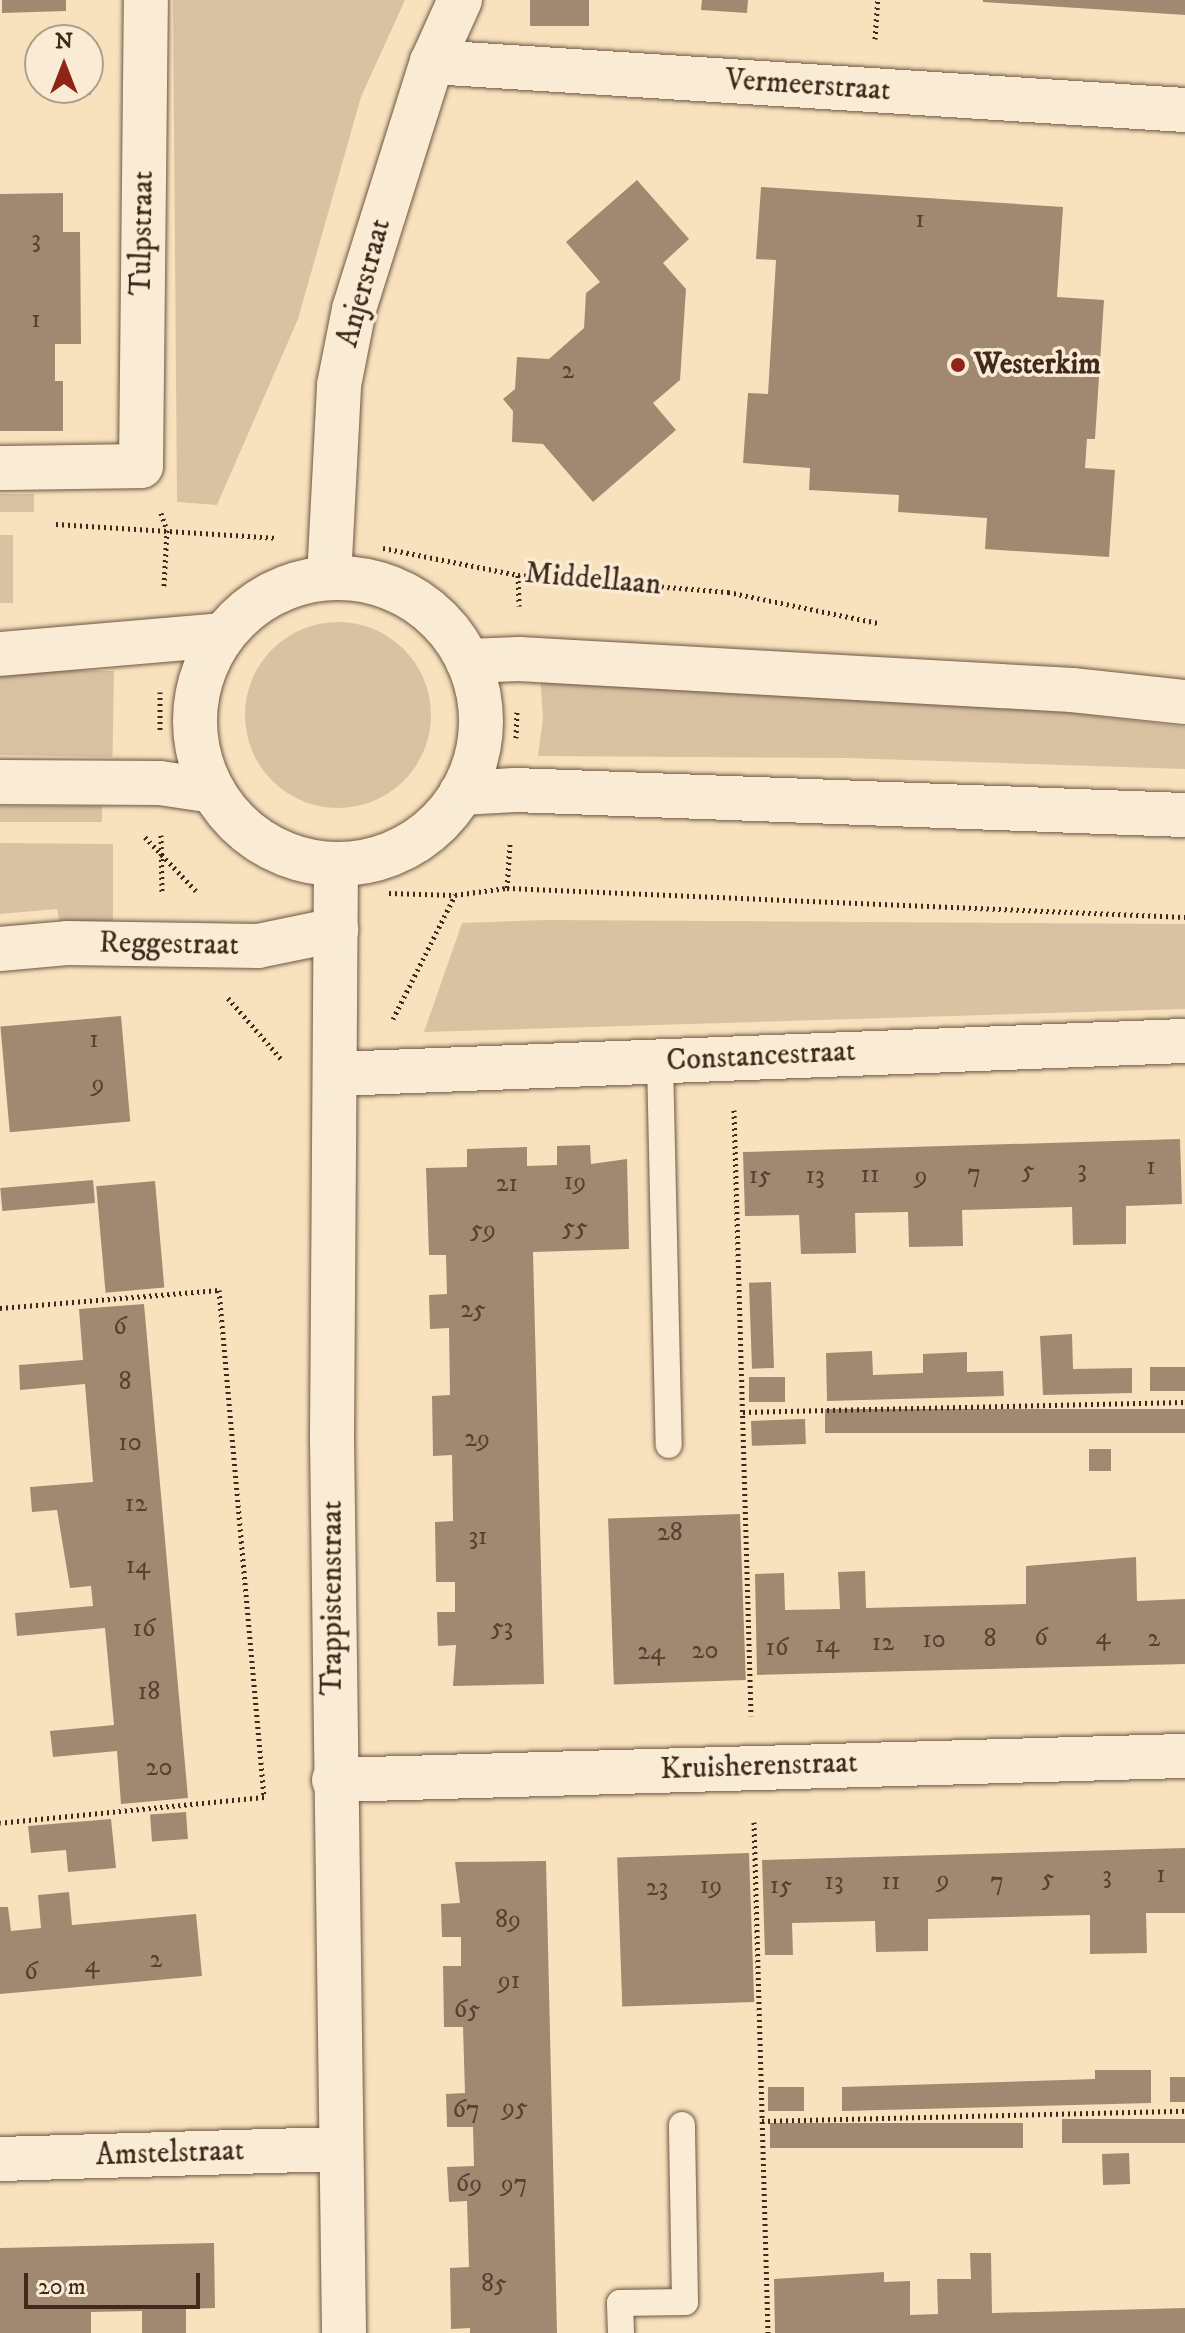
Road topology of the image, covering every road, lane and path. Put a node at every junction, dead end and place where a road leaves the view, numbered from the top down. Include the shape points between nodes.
1 (146, 0) edge
2 (460, 0) edge
3 (432, 62) junction
4 (1185, 110) edge
5 (0, 468) edge
6 (47, 524) dead end
7 (329, 559) junction
8 (884, 624) dead end
9 (222, 635) junction
10 (0, 654) edge
11 (468, 661) junction
12 (1185, 702) edge
13 (0, 782) edge
14 (213, 791) junction
15 (461, 793) junction
16 (1185, 815) edge
17 (336, 864) junction
18 (507, 888) dead end
19 (455, 895) dead end
20 (1185, 917) edge
21 (336, 930) junction
22 (0, 949) edge
23 (1185, 1041) edge
24 (733, 1059) junction
25 (660, 1062) junction
26 (336, 1074) junction
27 (0, 1308) edge
28 (1185, 1402) edge
29 (743, 1412) junction
30 (669, 1445) dead end
31 (1185, 1756) edge
32 (752, 1766) junction
33 (334, 1780) junction
34 (0, 1823) edge
35 (1185, 2111) edge
36 (762, 2121) junction
37 (682, 2125) dead end
38 (341, 2149) junction
39 (0, 2159) edge
40 (344, 2333) edge
41 (621, 2333) edge
42 (768, 2333) edge

1 - 5 street, Tulpstraat via 141,466
2 - 3 street, Anjerstraat
3 - 4 street, Vermeerstraat
3 - 7 street, Anjerstraat via 354,309 339,385
6 - 7 path, Middellaan
7 - 8 path, Middellaan via 728,592
7 - 9 street via 244,613
7 - 11 street via 410,598 444,624
9 - 10 street
9 - 14 street via 199,686 194,716 197,746
11 - 12 street via 519,659 1072,690
11 - 15 street via 479,693 481,732
13 - 14 street via 160,783
14 - 17 street via 243,828 275,850
15 - 16 street via 515,790
15 - 17 street via 422,836 388,855
17 - 21 street, Trappistenstraat
18 - 20 path
19 - 26 path via 379,1051
21 - 22 street, Reggestraat via 258,946 67,943
21 - 26 street, Trappistenstraat
23 - 24 street, Constancestraat
24 - 25 street, Constancestraat
24 - 29 path
25 - 26 street, Constancestraat
25 - 30 lane
26 - 33 street, Trappistenstraat
27 - 34 path via 219,1290 264,1797
28 - 29 path
29 - 32 path
31 - 32 street, Kruisherenstraat
32 - 33 street, Kruisherenstraat
32 - 36 path
33 - 38 street, Trappistenstraat
35 - 36 path
36 - 42 path
37 - 41 lane via 685,2302 620,2303
38 - 39 street, Amstelstraat
38 - 40 street, Trappistenstraat

